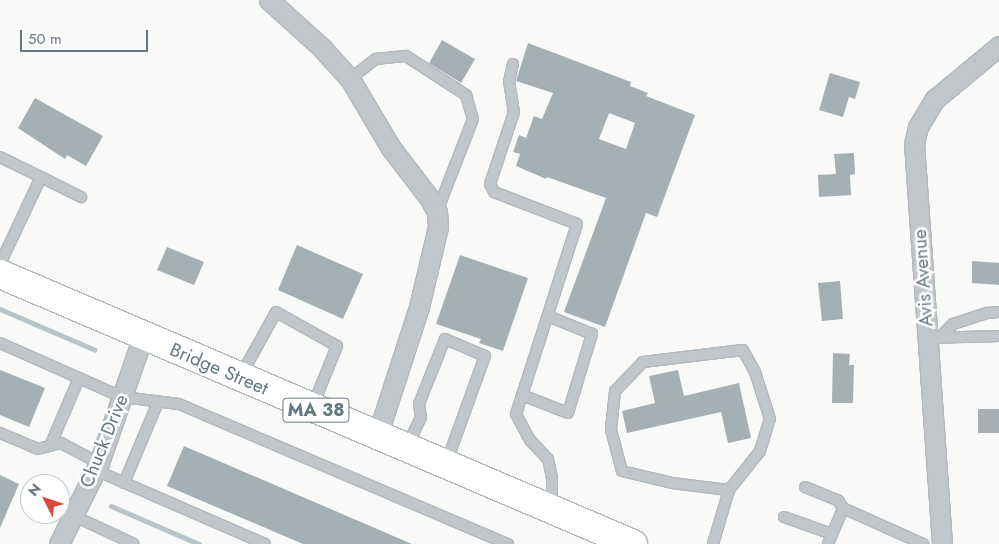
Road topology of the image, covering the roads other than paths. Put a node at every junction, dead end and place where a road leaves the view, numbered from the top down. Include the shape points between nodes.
1 (269, 0) edge
2 (999, 46) edge
3 (513, 64) dead end
4 (350, 79) junction
5 (0, 156) edge
6 (41, 177) junction
7 (81, 197) dead end
8 (437, 212) junction
9 (0, 264) edge
10 (0, 274) edge
11 (999, 312) edge
12 (548, 316) junction
13 (143, 336) junction
14 (999, 336) edge
15 (933, 338) junction
16 (0, 343) edge
17 (79, 378) junction
18 (240, 378) junction
19 (522, 395) junction
20 (122, 397) junction
21 (158, 402) junction
22 (312, 408) junction
23 (0, 433) edge
24 (377, 436) junction
25 (50, 446) junction
26 (406, 448) junction
27 (446, 465) junction
28 (97, 466) junction
29 (124, 483) junction
30 (805, 487) dead end
31 (729, 490) junction
32 (843, 508) junction
33 (552, 510) junction
34 (72, 515) junction
35 (784, 517) dead end
36 (830, 539) edge
37 (59, 544) edge
38 (134, 544) edge
39 (265, 544) edge
40 (508, 544) edge
41 (633, 544) edge
42 (714, 544) edge
43 (923, 544) edge
44 (942, 544) edge

1 - 4 street via 321,47
2 - 15 street, Avis Avenue via 934,99 918,127 914,169
3 - 12 lane via 509,81 514,112 490,184 494,192 577,224
4 - 8 street via 391,148
4 - 8 lane via 376,60 406,56 466,95 473,119
5 - 6 lane
6 - 7 lane
6 - 9 lane
8 - 24 street via 438,227 419,307
10 - 13 main road, Bridge Street / MA 38
11 - 15 lane via 987,312 954,324
12 - 19 lane
12 - 19 lane via 592,334 568,413
13 - 18 main road, Bridge Street / MA 38
13 - 20 street, Chuck Drive
14 - 15 lane
15 - 44 street, Avis Avenue
16 - 17 lane
17 - 20 lane
17 - 25 lane
18 - 22 main road, Bridge Street / MA 38
18 - 22 lane via 276,312 337,346
19 - 33 lane via 516,414 530,440 548,460 552,478
20 - 21 lane
20 - 28 street, Chuck Drive
21 - 29 lane
21 - 40 lane via 178,404
22 - 24 main road, Bridge Street / MA 38
23 - 25 lane via 38,449
24 - 26 main road, Bridge Street / MA 38
25 - 28 lane via 61,443
26 - 27 main road, Bridge Street / MA 38
26 - 27 lane via 421,417 419,404 446,339 485,356
27 - 33 main road, Bridge Street / MA 38
28 - 29 lane
28 - 34 street, Chuck Drive
29 - 39 lane
30 - 32 lane via 838,500
31 - 31 lane via 760,451 770,419 755,372 743,350 643,362 615,391 611,430 622,471 672,483
31 - 42 lane
32 - 36 lane
32 - 43 lane
33 - 41 main road, Bridge Street / MA 38
34 - 37 street, Chuck Drive
34 - 38 lane
35 - 36 lane

